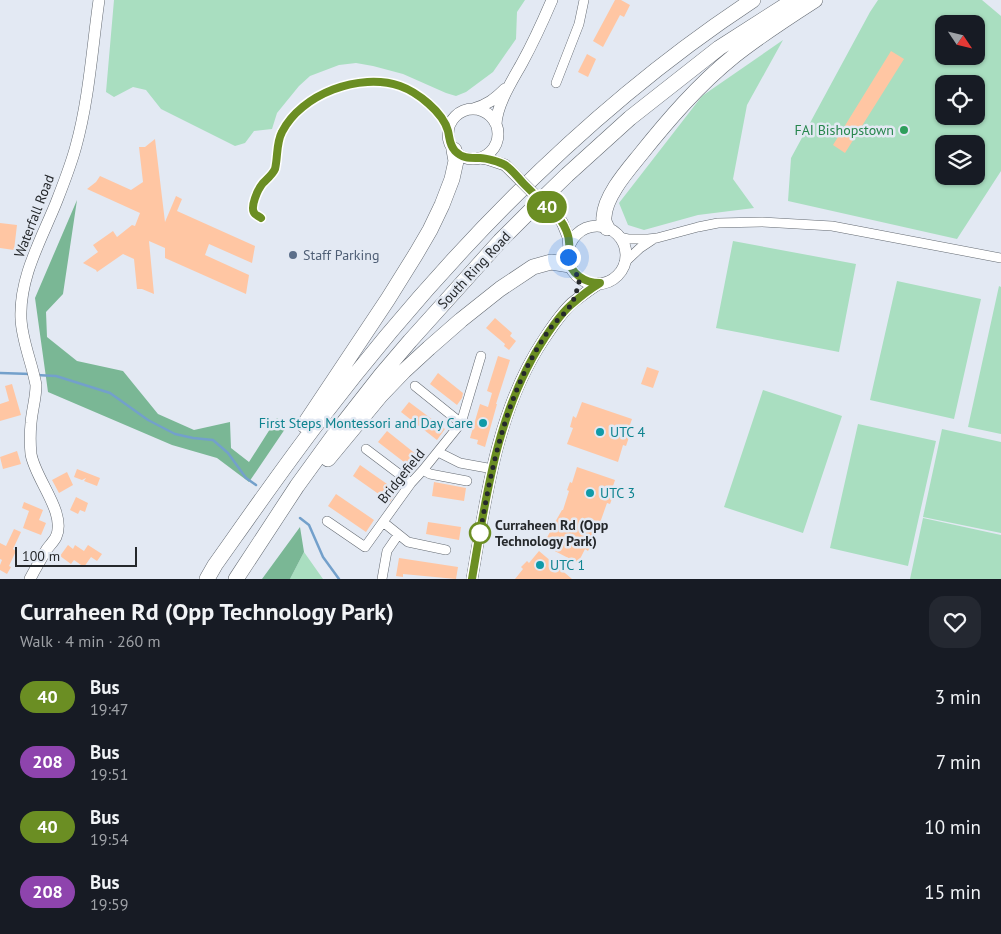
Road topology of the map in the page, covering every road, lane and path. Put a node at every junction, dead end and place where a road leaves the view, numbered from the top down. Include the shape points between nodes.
1 (99, 0) edge
2 (552, 0) edge
3 (584, 0) edge
4 (753, 0) edge
5 (794, 0) edge
6 (815, 0) edge
7 (511, 82) junction
8 (556, 83) dead end
9 (473, 109) junction
10 (496, 124) junction
11 (497, 140) junction
12 (454, 150) junction
13 (479, 158) junction
14 (505, 165) junction
15 (562, 222) junction
16 (586, 228) junction
17 (607, 228) junction
18 (619, 236) junction
19 (657, 238) junction
20 (569, 249) junction
21 (1001, 258) edge
22 (624, 263) junction
23 (570, 265) junction
24 (580, 278) junction
25 (600, 283) junction
26 (571, 304) junction
27 (482, 356) dead end
28 (415, 386) dead end
29 (460, 423) junction
30 (366, 449) dead end
31 (438, 452) junction
32 (493, 469) junction
33 (424, 470) junction
34 (467, 481) dead end
35 (411, 483) junction
36 (327, 521) dead end
37 (383, 522) junction
38 (398, 534) junction
39 (265, 536) junction
40 (446, 550) dead end
41 (215, 565) junction
42 (30, 579) edge
43 (207, 579) edge
44 (236, 579) edge
45 (382, 579) edge
46 (472, 579) edge

1 - 42 street, Waterfall Road via 76,146 56,205 35,251 22,299 23,333 36,393 30,423 31,456 54,507 58,526 56,537
2 - 7 street
3 - 8 street via 579,24
4 - 41 highway, South Ring Road via 696,39 616,102 492,220 356,374
5 - 39 highway, South Ring Road via 719,48 630,118 500,241 381,375 324,449
6 - 17 highway via 734,56 686,101 611,195 604,217
7 - 9 street via 492,101
7 - 10 street
9 - 10 street via 487,113
9 - 12 street via 461,112 450,124 448,138
10 - 11 street
11 - 13 street via 491,151
11 - 14 street
12 - 13 street via 465,158
12 - 41 highway via 456,161 452,180 416,254 250,506
13 - 14 street
14 - 15 street, bridge
15 - 16 street
15 - 20 street
16 - 17 street
16 - 20 street via 572,240
17 - 18 street
18 - 19 street via 628,239
18 - 22 street via 626,254
19 - 21 street via 718,223 832,226
19 - 22 street
20 - 23 street
22 - 25 street via 618,274
23 - 24 street
23 - 39 highway via 551,262 533,267 500,289 429,348 381,395
24 - 25 street
24 - 26 street
25 - 26 street
26 - 32 street via 551,328 519,382
27 - 29 street, Bridgefield
28 - 29 street
29 - 31 street, Bridgefield
30 - 35 street
31 - 32 street via 460,463
31 - 33 street, Bridgefield
32 - 46 street
33 - 34 street
33 - 35 street, Bridgefield
35 - 37 street, Bridgefield
36 - 37 street, Bridgefield via 365,547
37 - 38 street
38 - 40 street via 408,542
38 - 45 street via 386,551
39 - 44 highway, South Ring Road
41 - 43 highway, South Ring Road

